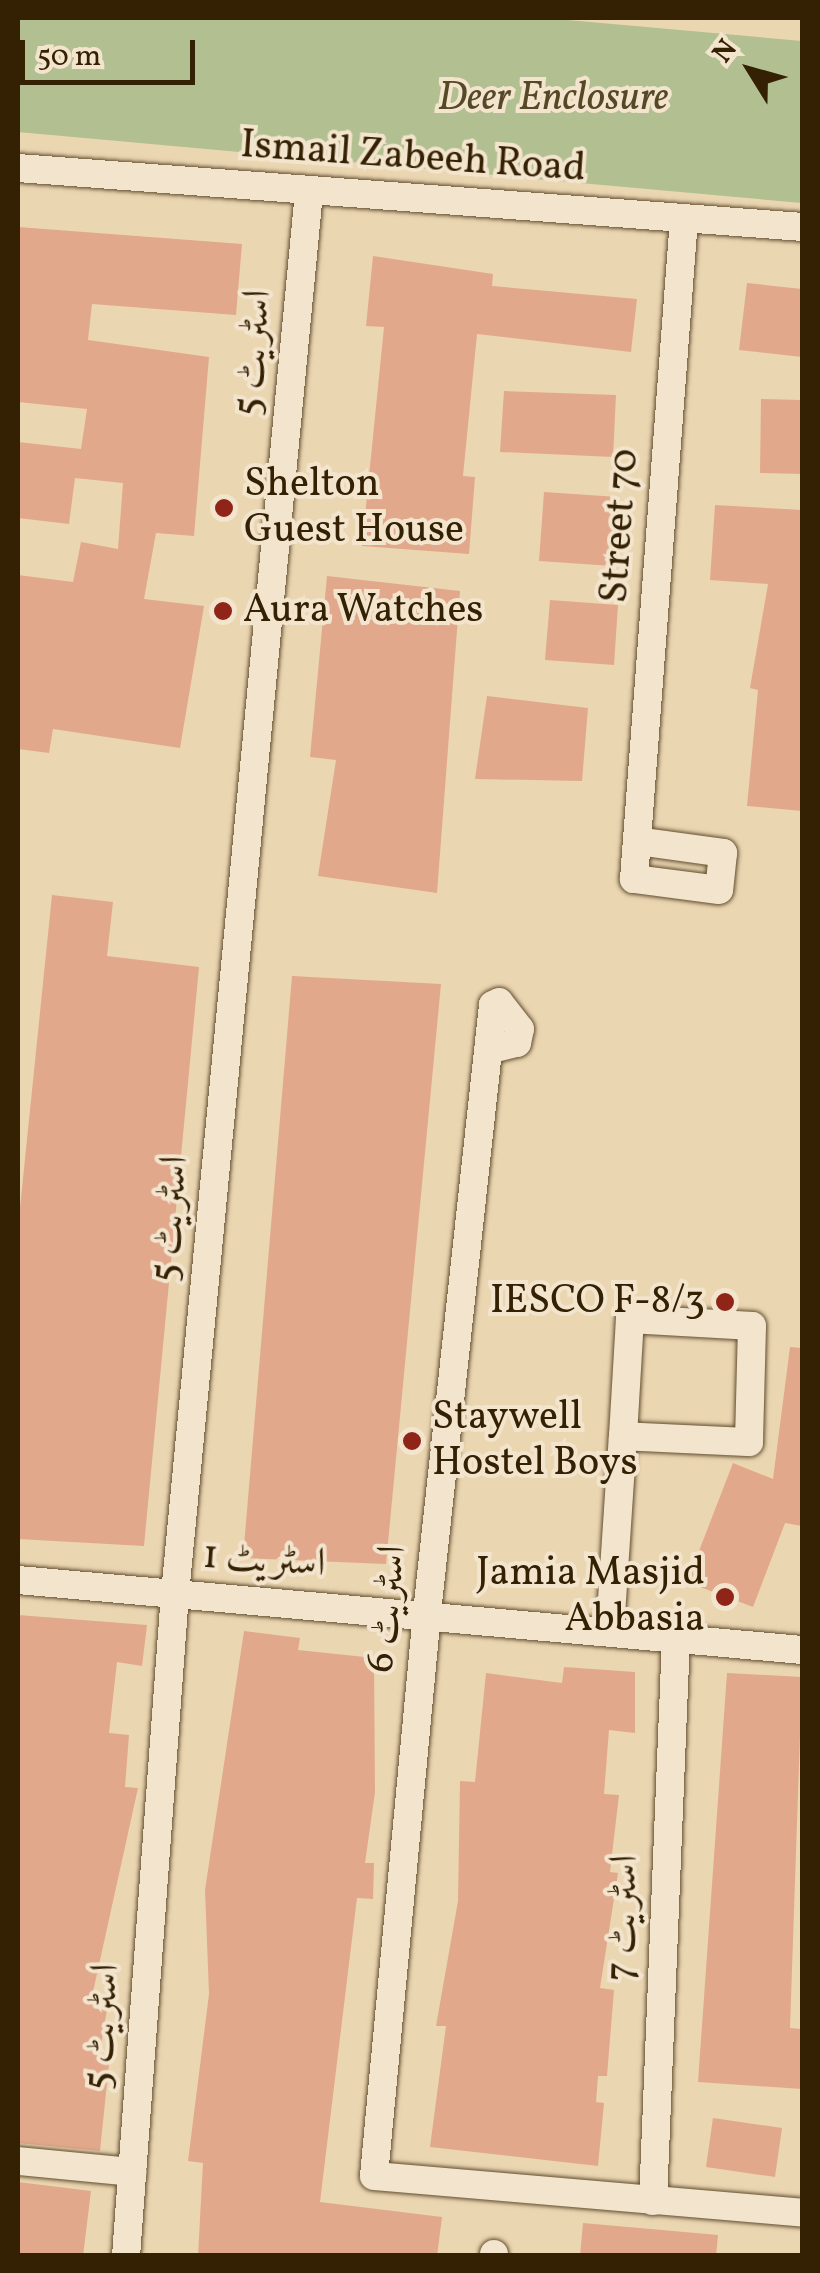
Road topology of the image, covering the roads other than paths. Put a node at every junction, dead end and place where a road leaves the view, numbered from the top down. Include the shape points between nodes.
1 (18, 168) edge
2 (309, 191) junction
3 (684, 218) junction
4 (802, 226) edge
5 (637, 841) dead end
6 (488, 1050) dead end
7 (622, 1436) junction
8 (18, 1580) edge
9 (175, 1594) junction
10 (427, 1613) junction
11 (610, 1630) junction
12 (676, 1638) junction
13 (802, 1650) edge
14 (18, 2161) edge
15 (132, 2172) junction
16 (652, 2201) junction
17 (802, 2213) edge
18 (126, 2256) edge

1 - 2 street, Ismail Zabeeh Road
2 - 3 street, Ismail Zabeeh Road
2 - 9 street, اسٹریٹ 5
3 - 4 street, Ismail Zabeeh Road
3 - 5 street, Street 70
6 - 10 street, اسٹریٹ 6
7 - 7 street via 630,1319 752,1326 748,1442
7 - 11 street
8 - 9 street, اسٹریٹ 1
9 - 10 street, اسٹریٹ 1
9 - 15 street, اسٹریٹ 5
10 - 11 street, اسٹریٹ 1
10 - 16 street, اسٹریٹ 6 via 374,2176
11 - 12 street, اسٹریٹ 1
12 - 13 street, اسٹریٹ 1
12 - 16 street, اسٹریٹ 7
14 - 15 street
15 - 18 street, اسٹریٹ 5
16 - 17 street

